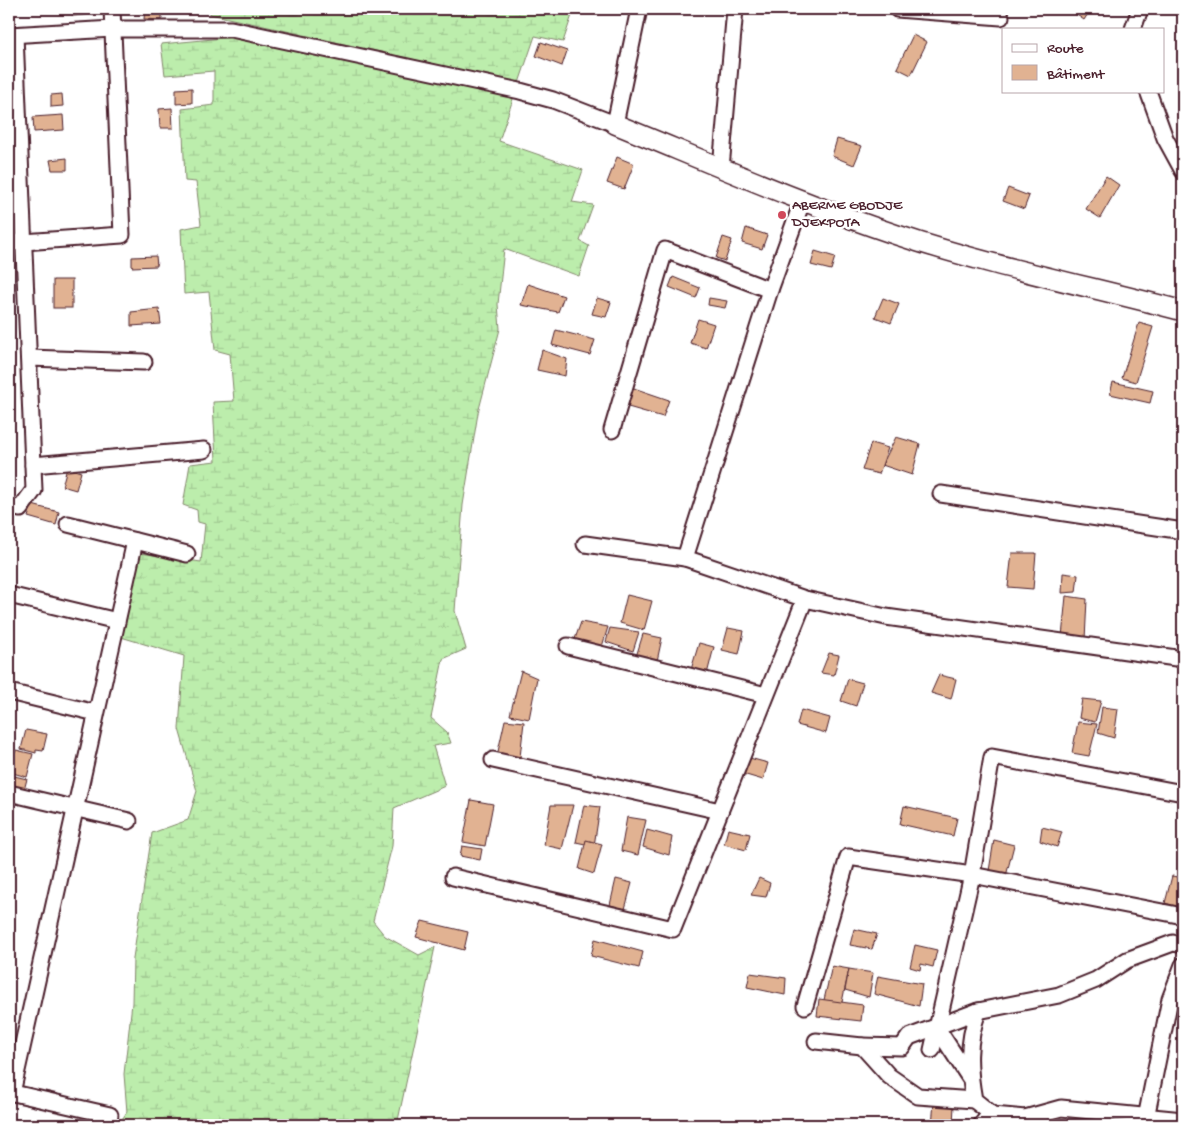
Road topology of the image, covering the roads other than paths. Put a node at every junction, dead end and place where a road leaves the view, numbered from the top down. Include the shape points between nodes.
1 (112, 9) edge
2 (639, 9) edge
3 (735, 9) edge
4 (897, 9) edge
5 (1140, 9) edge
6 (1001, 18) dead end
7 (1132, 28) edge
8 (113, 29) junction
9 (12, 35) edge
10 (1148, 92) edge
11 (614, 124) junction
12 (720, 168) junction
13 (1183, 171) edge
14 (802, 202) junction
15 (16, 242) edge
16 (770, 290) junction
17 (1183, 311) edge
18 (29, 358) junction
19 (144, 362) dead end
20 (612, 430) dead end
21 (204, 450) dead end
22 (33, 465) junction
23 (941, 494) dead end
24 (9, 506) edge
25 (68, 524) dead end
26 (1183, 531) edge
27 (135, 541) junction
28 (585, 544) dead end
29 (187, 554) dead end
30 (685, 558) junction
31 (9, 595) edge
32 (805, 599) junction
33 (117, 621) junction
34 (568, 646) dead end
35 (1183, 659) edge
36 (9, 692) edge
37 (766, 695) junction
38 (96, 713) junction
39 (494, 760) dead end
40 (9, 793) edge
41 (1183, 794) edge
42 (75, 809) junction
43 (720, 811) junction
44 (129, 821) dead end
45 (972, 875) junction
46 (453, 877) dead end
47 (1183, 916) edge
48 (1183, 945) edge
49 (1183, 965) edge
50 (805, 1006) dead end
51 (978, 1011) junction
52 (937, 1028) junction
53 (816, 1041) dead end
54 (862, 1046) junction
55 (932, 1050) dead end
56 (970, 1077) junction
57 (10, 1093) edge
58 (974, 1100) junction
59 (110, 1115) dead end
60 (1146, 1118) junction
61 (986, 1119) edge
62 (1183, 1120) edge

1 - 8 street
2 - 11 street
3 - 12 street
4 - 6 street
5 - 7 street
8 - 9 street
8 - 11 street via 231,29 520,90
8 - 15 street via 122,235
9 - 15 street
10 - 13 street
11 - 12 street
12 - 14 street
14 - 16 street
14 - 17 street via 963,255
15 - 18 street
16 - 20 street via 665,250
16 - 30 street
18 - 19 street
18 - 22 street
21 - 22 street
22 - 24 street via 34,490 20,509
23 - 26 street
25 - 27 street
27 - 29 street
27 - 33 street
28 - 30 street
30 - 32 street
31 - 33 street
32 - 35 street via 886,616
32 - 37 street
33 - 38 street
34 - 37 street
36 - 38 street
37 - 43 street
38 - 42 street
39 - 43 street
40 - 42 street
41 - 45 street via 992,757
42 - 44 street
42 - 57 street
43 - 46 street via 672,929
45 - 47 street
45 - 50 street via 848,857
45 - 52 street
48 - 51 street via 1173,943 1127,960 1096,980 1059,995
49 - 60 street via 1170,999
51 - 52 street
51 - 56 street via 970,1034
52 - 54 street via 909,1037 902,1047
52 - 55 street
52 - 56 street
53 - 54 street
54 - 58 street via 890,1076 918,1096
56 - 58 street
57 - 59 street
58 - 61 street
60 - 61 street via 1061,1108 1025,1118
60 - 62 street

